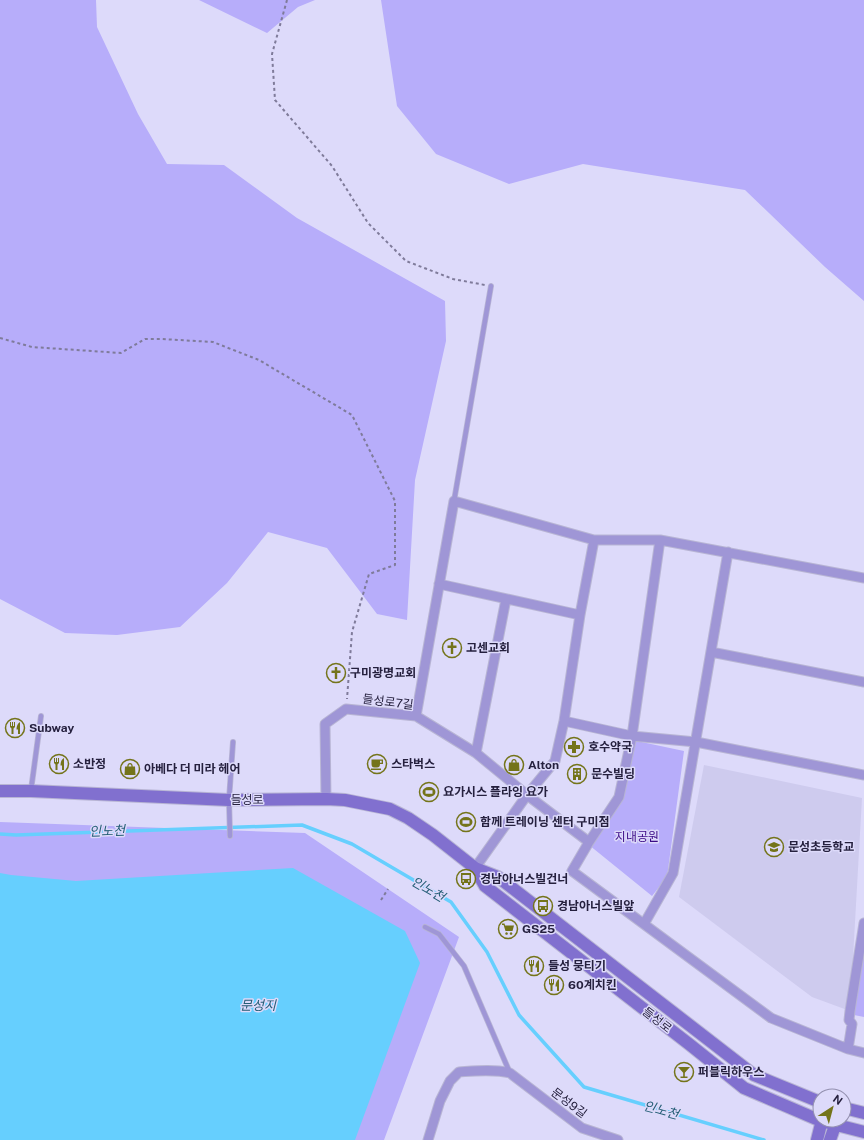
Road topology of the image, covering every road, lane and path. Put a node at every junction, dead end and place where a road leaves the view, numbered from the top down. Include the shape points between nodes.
1 (287, 0) edge
2 (491, 286) joint
3 (0, 338) edge
4 (454, 501) junction
5 (594, 540) junction
6 (660, 540) junction
7 (728, 552) junction
8 (864, 578) edge
9 (440, 584) junction
10 (506, 599) junction
11 (580, 615) junction
12 (711, 652) junction
13 (864, 682) edge
14 (346, 709) junction
15 (41, 716) dead end
16 (416, 716) junction
17 (564, 721) junction
18 (632, 736) junction
19 (232, 742) dead end
20 (696, 742) junction
21 (476, 753) junction
22 (864, 775) edge
23 (0, 791) edge
24 (31, 791) junction
25 (527, 795) junction
26 (326, 799) junction
27 (229, 800) junction
28 (230, 836) dead end
29 (589, 842) junction
30 (475, 868) junction
31 (388, 889) dead end
32 (381, 900) dead end
33 (864, 923) edge
34 (644, 924) junction
35 (425, 927) dead end
36 (848, 1049) junction
37 (864, 1053) edge
38 (510, 1073) junction
39 (812, 1099) edge
40 (852, 1110) edge
41 (864, 1113) edge
42 (834, 1128) edge
43 (852, 1128) edge
44 (820, 1129) edge
45 (864, 1132) edge
46 (830, 1138) edge
47 (428, 1140) edge
48 (618, 1140) edge

1 - 2 path via 272,54 275,100 332,166 368,223 406,261 453,279
2 - 4 lane
3 - 14 path via 32,347 121,353 145,339 213,342 259,360 352,416 395,501 395,565 369,574 352,632
4 - 5 street
4 - 9 street
5 - 6 street
5 - 11 street
6 - 7 street
6 - 18 street
7 - 8 street
7 - 12 street
9 - 10 street
9 - 16 street
10 - 11 street
10 - 21 street
11 - 17 street
12 - 13 street
12 - 20 street
14 - 16 street, 들성로7길
14 - 26 street, 들성로7길 via 325,724
15 - 24 lane
16 - 21 street, 들성로7길
17 - 18 street
17 - 25 street via 555,761
18 - 20 street
18 - 29 street via 618,797
19 - 27 lane
20 - 22 street
20 - 34 street via 673,873
21 - 25 street, 들성로7길
23 - 24 street, 들성로
24 - 27 street, 들성로
25 - 29 street, 들성로7길
25 - 30 street
26 - 27 street, 들성로
26 - 30 street, 들성로 via 390,809 408,818
27 - 28 lane
29 - 34 street via 572,871
30 - 39 street, 들성로 via 498,877 754,1075
30 - 44 street, 들성로 via 485,886 744,1088
31 - 32 path
33 - 36 street via 850,1012 849,1020 852,1024
34 - 36 street via 770,1018
35 - 38 lane via 439,934 464,966
36 - 37 street
38 - 47 street via 459,1072 450,1081 440,1101
38 - 48 street, 문성9길 via 582,1128
40 - 41 street
42 - 46 street
43 - 45 street, 들성로

